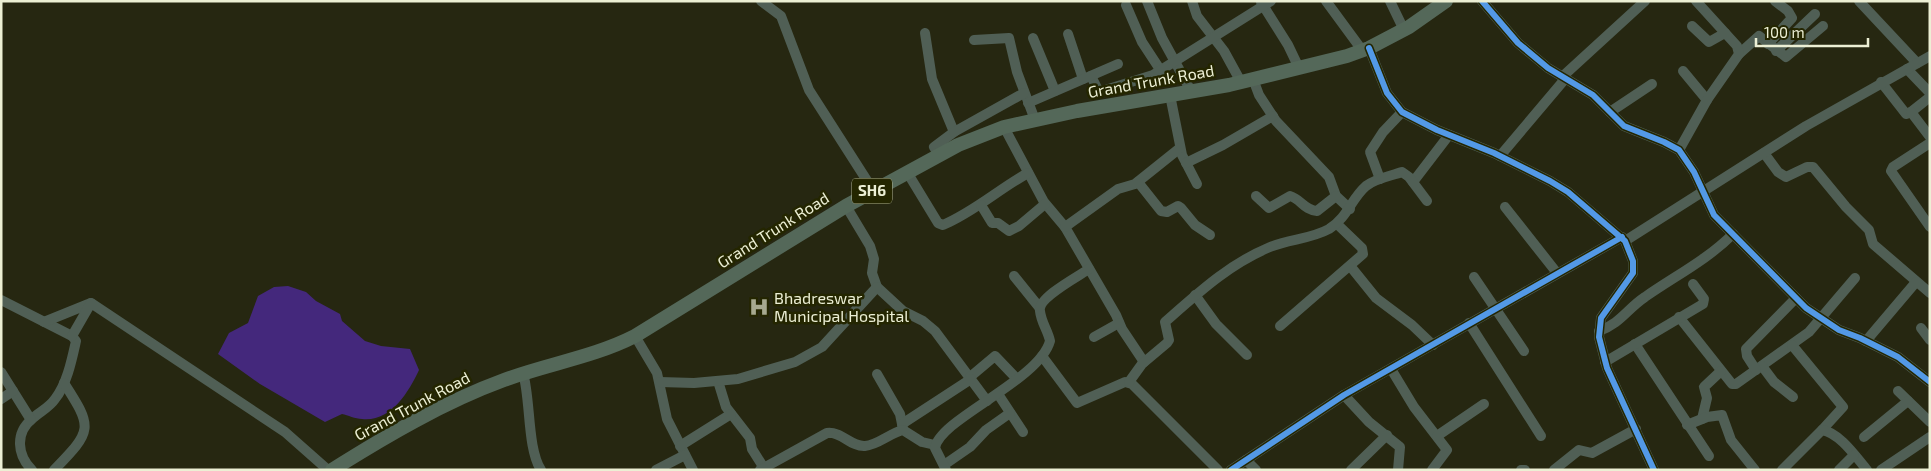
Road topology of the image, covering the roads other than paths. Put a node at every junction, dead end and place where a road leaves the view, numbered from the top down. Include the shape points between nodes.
1 (761, 1) edge
2 (1147, 1) edge
3 (1192, 1) edge
4 (1326, 1) edge
5 (1390, 1) edge
6 (1446, 1) edge
7 (1482, 1) edge
8 (1645, 1) edge
9 (1696, 1) edge
10 (1775, 1) edge
11 (1859, 1) edge
12 (1265, 3) edge
13 (1126, 6) dead end
14 (1815, 14) dead end
15 (1692, 26) dead end
16 (1823, 26) dead end
17 (1404, 30) junction
18 (925, 32) dead end
19 (1725, 33) junction
20 (1068, 34) dead end
21 (1033, 38) dead end
22 (1214, 38) junction
23 (974, 40) dead end
24 (1768, 44) junction
25 (1366, 49) junction
26 (1776, 51) junction
27 (1739, 54) junction
28 (1930, 56) edge
29 (1175, 63) junction
30 (1917, 63) junction
31 (1118, 64) dead end
32 (1299, 68) junction
33 (1907, 69) junction
34 (1161, 71) junction
35 (1683, 71) dead end
36 (1087, 78) junction
37 (1564, 78) junction
38 (1247, 81) junction
39 (1881, 82) junction
40 (1652, 84) dead end
41 (1055, 91) junction
42 (1191, 91) junction
43 (1024, 93) junction
44 (1930, 93) edge
45 (1170, 95) junction
46 (1930, 97) edge
47 (1707, 100) junction
48 (1028, 103) junction
49 (1402, 112) junction
50 (1610, 112) junction
51 (1912, 112) junction
52 (1273, 116) junction
53 (1035, 120) junction
54 (1004, 127) junction
55 (954, 132) junction
56 (1449, 135) junction
57 (1930, 138) edge
58 (1930, 143) edge
59 (1180, 148) junction
60 (1679, 150) junction
61 (1764, 154) junction
62 (939, 155) junction
63 (1501, 156) junction
64 (1186, 163) junction
65 (907, 172) junction
66 (1028, 174) junction
67 (1380, 180) junction
68 (1138, 182) junction
69 (1413, 182) junction
70 (1197, 184) dead end
71 (873, 190) junction
72 (1702, 193) junction
73 (1256, 196) dead end
74 (1336, 196) junction
75 (1427, 201) dead end
76 (1045, 204) junction
77 (982, 205) junction
78 (846, 206) junction
79 (1505, 207) dead end
80 (1350, 209) junction
81 (1337, 224) junction
82 (1065, 227) junction
83 (1930, 227) edge
84 (1733, 234) junction
85 (1210, 235) dead end
86 (1624, 239) junction
87 (1351, 267) junction
88 (1090, 269) junction
89 (1557, 273) junction
90 (1014, 276) dead end
91 (1474, 277) dead end
92 (1855, 278) dead end
93 (1916, 282) junction
94 (1694, 284) dead end
95 (878, 287) junction
96 (1930, 293) edge
97 (1195, 295) junction
98 (1796, 298) junction
99 (1, 300) edge
100 (91, 302) junction
101 (1040, 308) junction
102 (1495, 308) junction
103 (1679, 317) junction
104 (1821, 319) junction
105 (44, 322) junction
106 (1119, 323) junction
107 (1469, 323) junction
108 (1280, 326) dead end
109 (1920, 328) dead end
110 (1599, 331) junction
111 (72, 336) junction
112 (635, 336) junction
113 (1094, 336) dead end
114 (1930, 340) edge
115 (1866, 341) junction
116 (1635, 344) junction
117 (1432, 345) junction
118 (1792, 345) junction
119 (1524, 352) dead end
120 (1247, 354) dead end
121 (1042, 356) junction
122 (1144, 362) junction
123 (1605, 362) junction
124 (1759, 368) junction
125 (1391, 369) junction
126 (1721, 371) junction
127 (1, 372) edge
128 (523, 373) junction
129 (877, 374) dead end
130 (970, 378) junction
131 (1017, 379) junction
132 (718, 381) junction
133 (660, 382) junction
134 (1129, 382) junction
135 (1930, 382) edge
136 (64, 383) junction
137 (13, 391) junction
138 (1898, 392) dead end
139 (998, 394) junction
140 (1344, 395) junction
141 (1793, 397) dead end
142 (1, 399) edge
143 (1908, 401) junction
144 (987, 402) junction
145 (1484, 404) dead end
146 (1010, 412) junction
147 (730, 414) junction
148 (1702, 419) junction
149 (31, 420) junction
150 (1930, 422) edge
151 (1688, 425) junction
152 (902, 427) junction
153 (1636, 429) junction
154 (1822, 430) junction
155 (1023, 432) dead end
156 (1387, 436) junction
157 (1437, 436) junction
158 (1541, 436) dead end
159 (1864, 437) dead end
160 (1930, 437) edge
161 (935, 445) junction
162 (683, 450) junction
163 (1854, 455) junction
164 (1710, 456) dead end
165 (1246, 460) junction
166 (945, 467) edge
167 (1888, 468) edge
168 (28, 469) edge
169 (762, 469) edge
170 (54, 470) edge
171 (330, 470) edge
172 (542, 470) edge
173 (656, 470) edge
174 (693, 470) edge
175 (1218, 470) edge
176 (1231, 470) edge
177 (1256, 470) edge
178 (1351, 470) edge
179 (1398, 470) edge
180 (1432, 470) edge
181 (1521, 470) edge
182 (1525, 470) edge
183 (1554, 470) edge
184 (1654, 470) edge
185 (1754, 470) edge
186 (1782, 470) edge
187 (1839, 470) edge
188 (1867, 470) edge

1 - 71 street via 774,9 786,24 809,90
2 - 29 street
3 - 22 street via 1197,16
4 - 25 street
5 - 17 street
6 - 17 main road, Grand Trunk Road / SH6
7 - 37 street via 1512,38
8 - 37 street
9 - 19 street
10 - 24 street via 1792,18
11 - 30 street
12 - 22 street
12 - 32 street
13 - 34 street via 1142,42
14 - 26 street
15 - 19 street via 1709,42
16 - 26 street via 1786,58
17 - 25 main road, Grand Trunk Road / SH6
18 - 55 street via 932,79
19 - 27 street via 1737,46
20 - 36 street
21 - 41 street
22 - 29 street
22 - 38 street
23 - 43 street via 1009,38
24 - 26 street
24 - 27 street via 1759,36
25 - 32 main road, Grand Trunk Road / SH6
25 - 49 street via 1387,93
27 - 47 street
28 - 30 street
29 - 34 street
29 - 42 street
30 - 33 street
31 - 36 street
32 - 38 main road, Grand Trunk Road / SH6
33 - 39 street
33 - 44 street
34 - 36 street via 1104,92 1097,90
35 - 47 street
36 - 41 street
37 - 50 street via 1593,96
37 - 63 street
38 - 42 main road, Grand Trunk Road / SH6
38 - 52 street
39 - 51 street via 1902,112
39 - 61 street
40 - 50 street
41 - 48 street
42 - 45 main road, Grand Trunk Road / SH6
43 - 48 street
43 - 55 street
45 - 53 main road, Grand Trunk Road / SH6
45 - 59 street
46 - 51 street
47 - 60 street
48 - 53 street
49 - 56 street
49 - 67 street via 1370,152
50 - 60 street via 1624,126
51 - 57 street
52 - 64 street
52 - 74 street via 1329,177
53 - 54 main road, Grand Trunk Road / SH6
54 - 62 main road, Grand Trunk Road / SH6
54 - 66 street
55 - 62 street via 934,147
56 - 63 street
56 - 69 street
58 - 83 street via 1891,171
59 - 64 street
59 - 68 street
60 - 72 street via 1697,178
61 - 72 street
61 - 93 street via 1786,177 1813,166 1846,208 1869,230 1873,244
62 - 65 main road, Grand Trunk Road / SH6
63 - 86 street via 1568,192
64 - 70 street
65 - 71 main road, Grand Trunk Road / SH6
65 - 77 street via 940,225
66 - 76 street
66 - 77 street via 1002,187
67 - 69 street via 1402,172
67 - 80 street via 1366,186
68 - 82 street via 1118,189
68 - 85 street via 1161,211 1178,206 1195,225
69 - 75 street
71 - 78 main road, Grand Trunk Road / SH6
72 - 84 street via 1714,215
72 - 86 street
73 - 74 street via 1269,208 1290,196 1307,209 1317,211
74 - 80 street
76 - 77 street via 1009,231 998,223 992,223
76 - 82 street
78 - 95 street via 873,254 872,273
78 - 112 main road, Grand Trunk Road / SH6
79 - 89 street
80 - 81 street
81 - 87 street via 1363,251 1361,258
81 - 97 street via 1312,236 1293,238 1249,256 1226,269
82 - 88 street
84 - 98 street
84 - 110 street via 1715,251 1644,298 1619,321
86 - 89 street
86 - 110 street via 1634,262 1633,273 1601,318
87 - 108 street
87 - 117 street via 1380,302 1412,325
88 - 101 street via 1058,289
88 - 106 street
89 - 102 street
90 - 101 street
91 - 102 street
92 - 104 street
93 - 96 street
93 - 115 street
94 - 103 street via 1704,302
95 - 130 street via 903,311 929,326
95 - 132 street via 831,339 813,353 764,372
97 - 120 street via 1216,324
97 - 122 street via 1165,322 1169,340
98 - 104 street
98 - 124 street via 1746,349 1747,356
99 - 105 street
100 - 105 street
100 - 111 street
100 - 171 street via 285,432
101 - 121 street via 1050,342
102 - 107 street
102 - 119 street
103 - 116 street
103 - 126 street
104 - 115 street
104 - 118 street
105 - 111 street
106 - 113 street
106 - 122 street
107 - 117 street
107 - 158 street
109 - 114 street
110 - 123 street
111 - 136 street via 76,342
112 - 128 main road, Grand Trunk Road / SH6 via 618,345
112 - 133 street
115 - 135 street via 1898,357
116 - 123 street
116 - 151 street
117 - 125 street
118 - 124 street
118 - 154 street via 1843,407
121 - 131 street
121 - 134 street via 1077,403
122 - 134 street
123 - 153 street
124 - 126 street via 1734,384
124 - 141 street
125 - 140 street
125 - 157 street
126 - 148 street via 1704,387 1707,398
127 - 137 street
128 - 171 main road, Grand Trunk Road / SH6 via 454,402
128 - 172 street via 529,392 534,456
129 - 152 street via 896,406
130 - 131 street via 995,356
130 - 144 street
130 - 152 street
131 - 139 street
132 - 133 street
132 - 147 street
133 - 162 street via 667,419
134 - 175 street
136 - 149 street via 52,403
136 - 170 street via 84,414 86,426 75,447
137 - 142 street
137 - 149 street
138 - 143 street
139 - 144 street
139 - 146 street
140 - 156 street
140 - 165 street
143 - 150 street
143 - 159 street
144 - 161 street via 950,428
145 - 157 street
146 - 155 street
146 - 166 street
147 - 162 street
147 - 169 street via 750,438
148 - 151 street
148 - 185 street via 1722,415 1731,440
149 - 168 street via 23,429 19,444
151 - 164 street
152 - 161 street via 922,442
152 - 169 street via 865,446 827,433
153 - 183 street via 1592,452 1579,450
153 - 184 street
154 - 163 street via 1843,442
154 - 186 street
156 - 178 street
156 - 179 street via 1400,447
157 - 180 street via 1447,453
160 - 167 street
161 - 166 street
162 - 173 street
162 - 174 street
163 - 187 street
163 - 188 street
165 - 176 street
165 - 177 street
181 - 182 street

